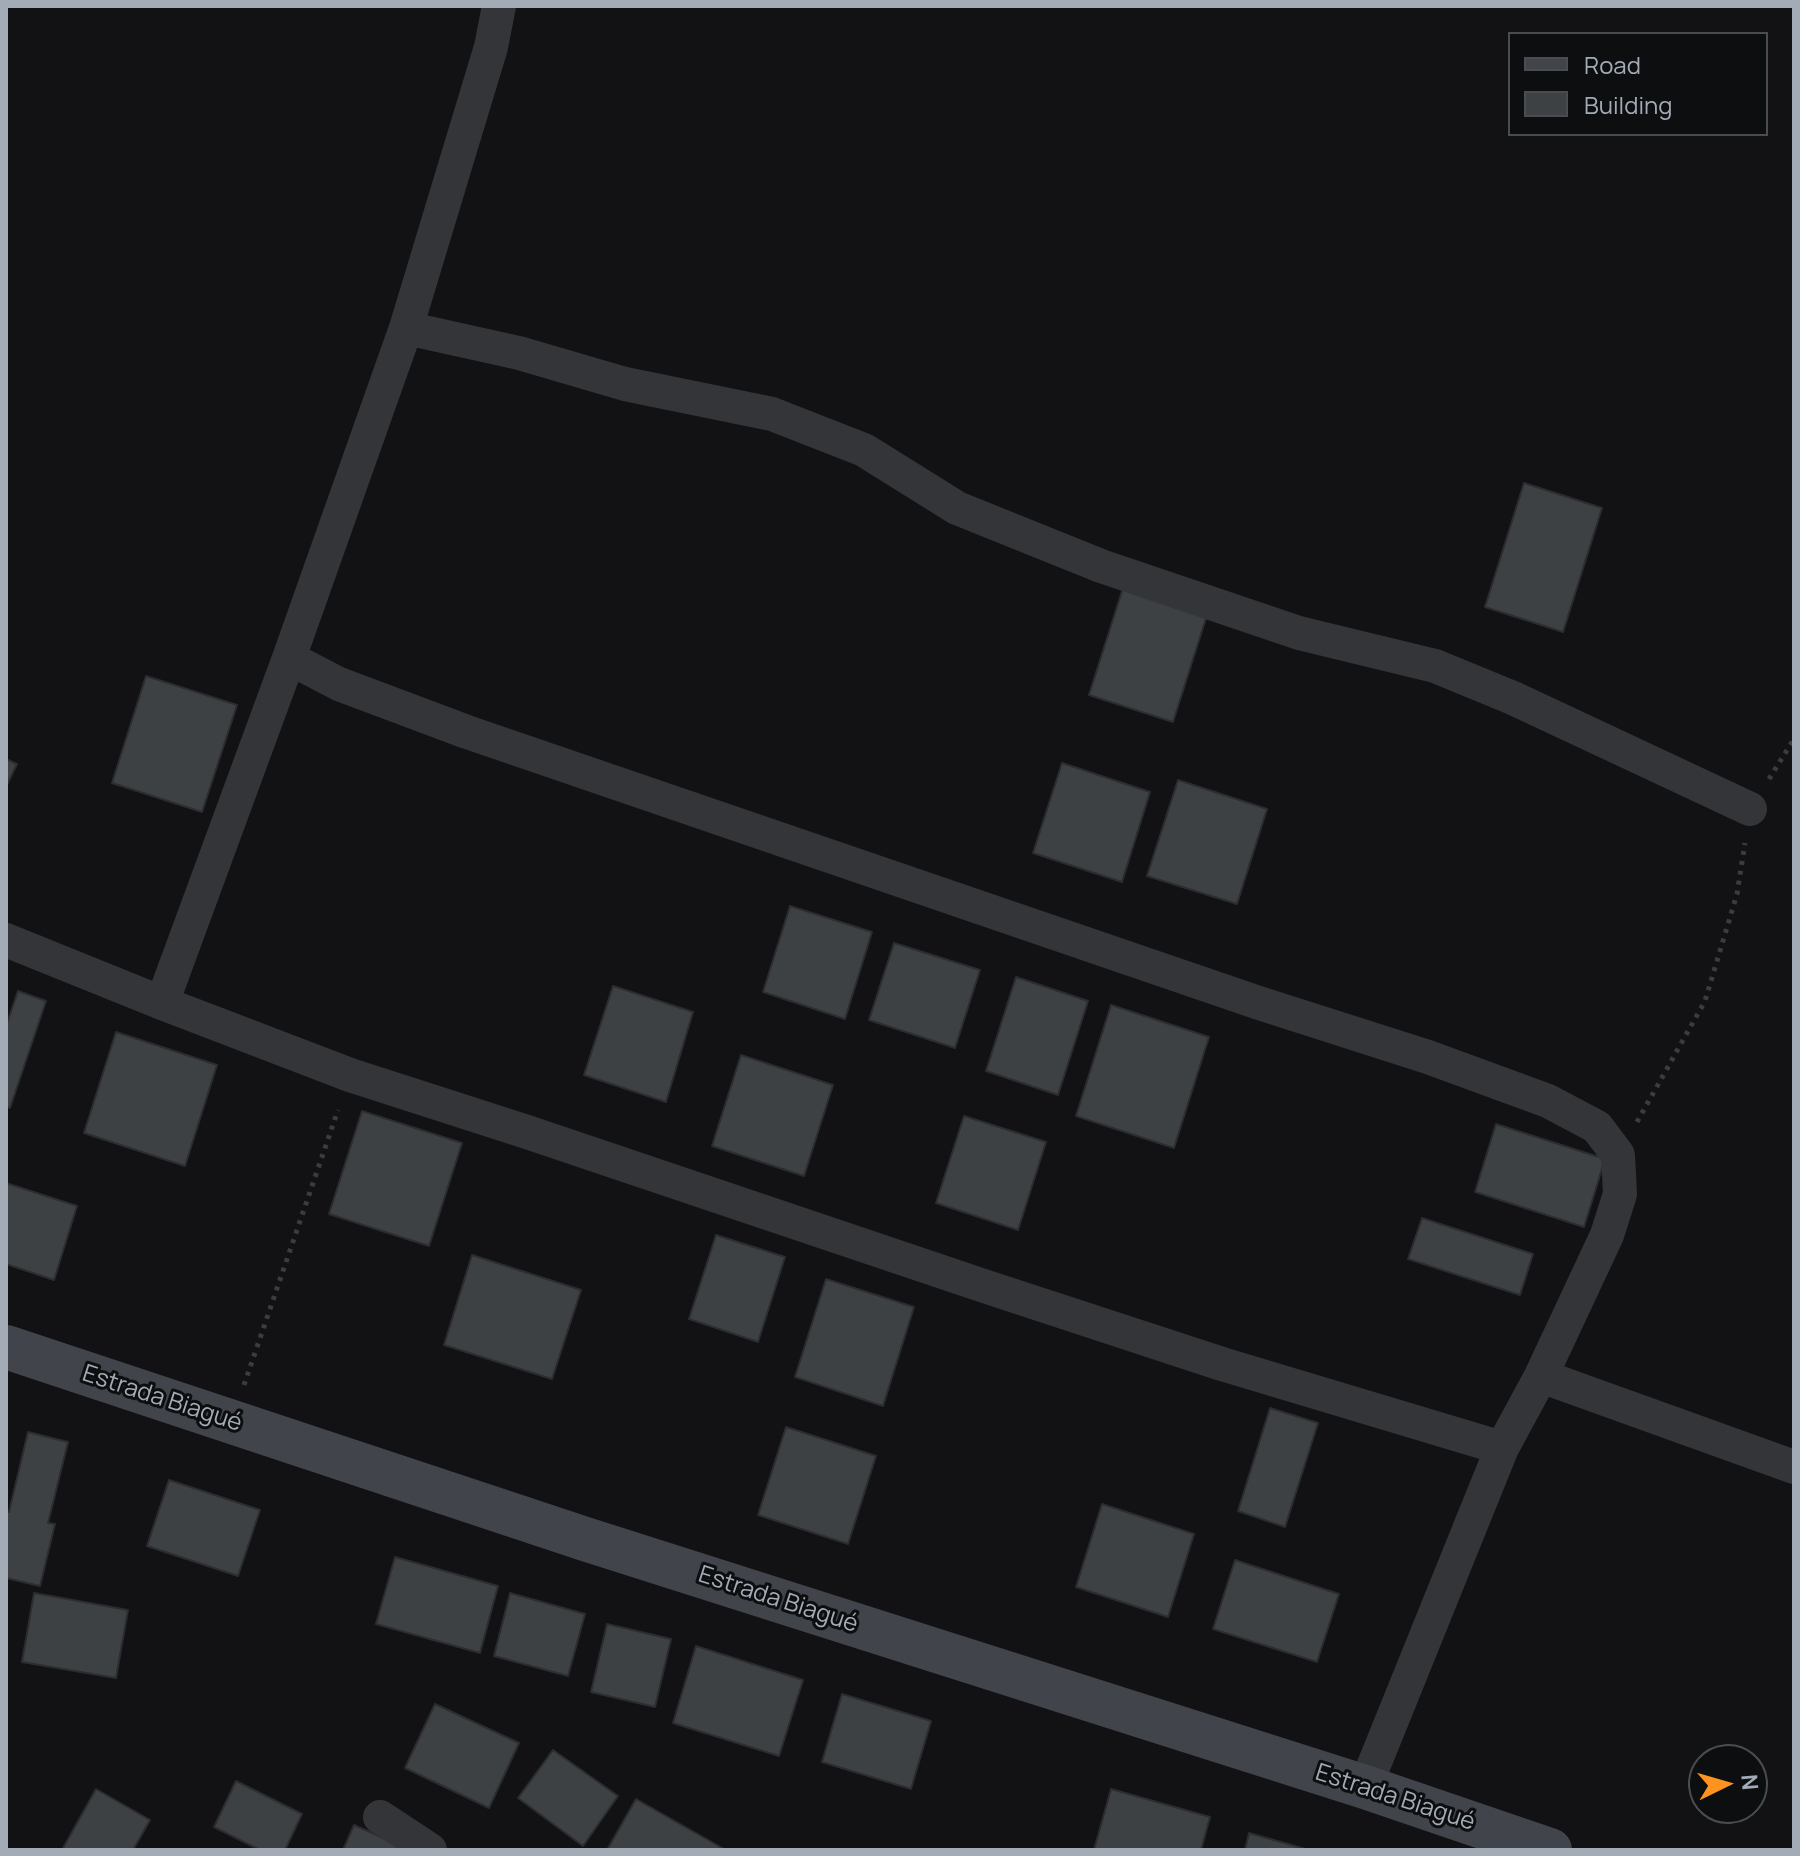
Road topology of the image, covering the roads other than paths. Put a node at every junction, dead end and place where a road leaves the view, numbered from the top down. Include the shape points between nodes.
1 (499, 6) edge
2 (406, 328) junction
3 (289, 658) junction
4 (1750, 809) road end
5 (6, 940) edge
6 (162, 1003) junction
7 (6, 1347) edge
8 (1541, 1376) junction
9 (1502, 1448) junction
10 (1794, 1467) edge
11 (1365, 1787) junction
12 (380, 1817) dead end
13 (430, 1850) edge
14 (1550, 1850) edge

1 - 2 street
2 - 3 street
2 - 4 street via 625,384 772,414 864,450 957,508 1101,566 1299,633 1435,666
3 - 6 street
3 - 8 street via 339,684 633,791 1428,1057 1548,1101 1597,1127 1618,1155 1620,1194 1607,1235
5 - 6 street
6 - 9 street via 350,1075 1222,1364
7 - 11 main road, Estrada Biagué via 585,1539
8 - 9 street
8 - 10 street
9 - 11 street
11 - 14 main road, Estrada Biagué
12 - 13 street

